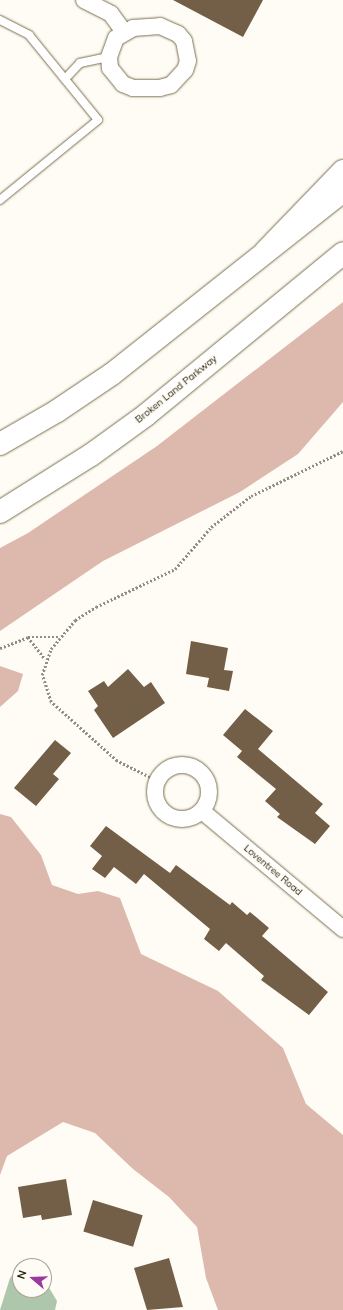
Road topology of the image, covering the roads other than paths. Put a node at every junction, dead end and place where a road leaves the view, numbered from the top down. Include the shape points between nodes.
1 (84, 0) edge
2 (0, 20) edge
3 (124, 32) junction
4 (109, 57) junction
5 (65, 79) junction
6 (343, 171) edge
7 (343, 191) edge
8 (0, 200) edge
9 (266, 251) junction
10 (343, 253) edge
11 (0, 444) edge
12 (0, 512) edge
13 (202, 811) junction
14 (343, 929) edge

1 - 3 street via 111,14
2 - 5 lane via 29,35
3 - 4 street via 114,42
3 - 4 street via 160,26 169,28 184,41 188,56 185,70 171,85 133,88 115,77
4 - 5 lane via 80,63
5 - 8 lane via 98,120
6 - 9 main road
7 - 9 main road
9 - 11 main road via 112,374 58,411
10 - 12 main road, Broken Land Parkway via 146,415 71,469
13 - 13 street via 192,818 176,819 164,812 157,802 157,781 173,766 184,764 197,769 209,787 209,800
13 - 14 street, Loventree Road

